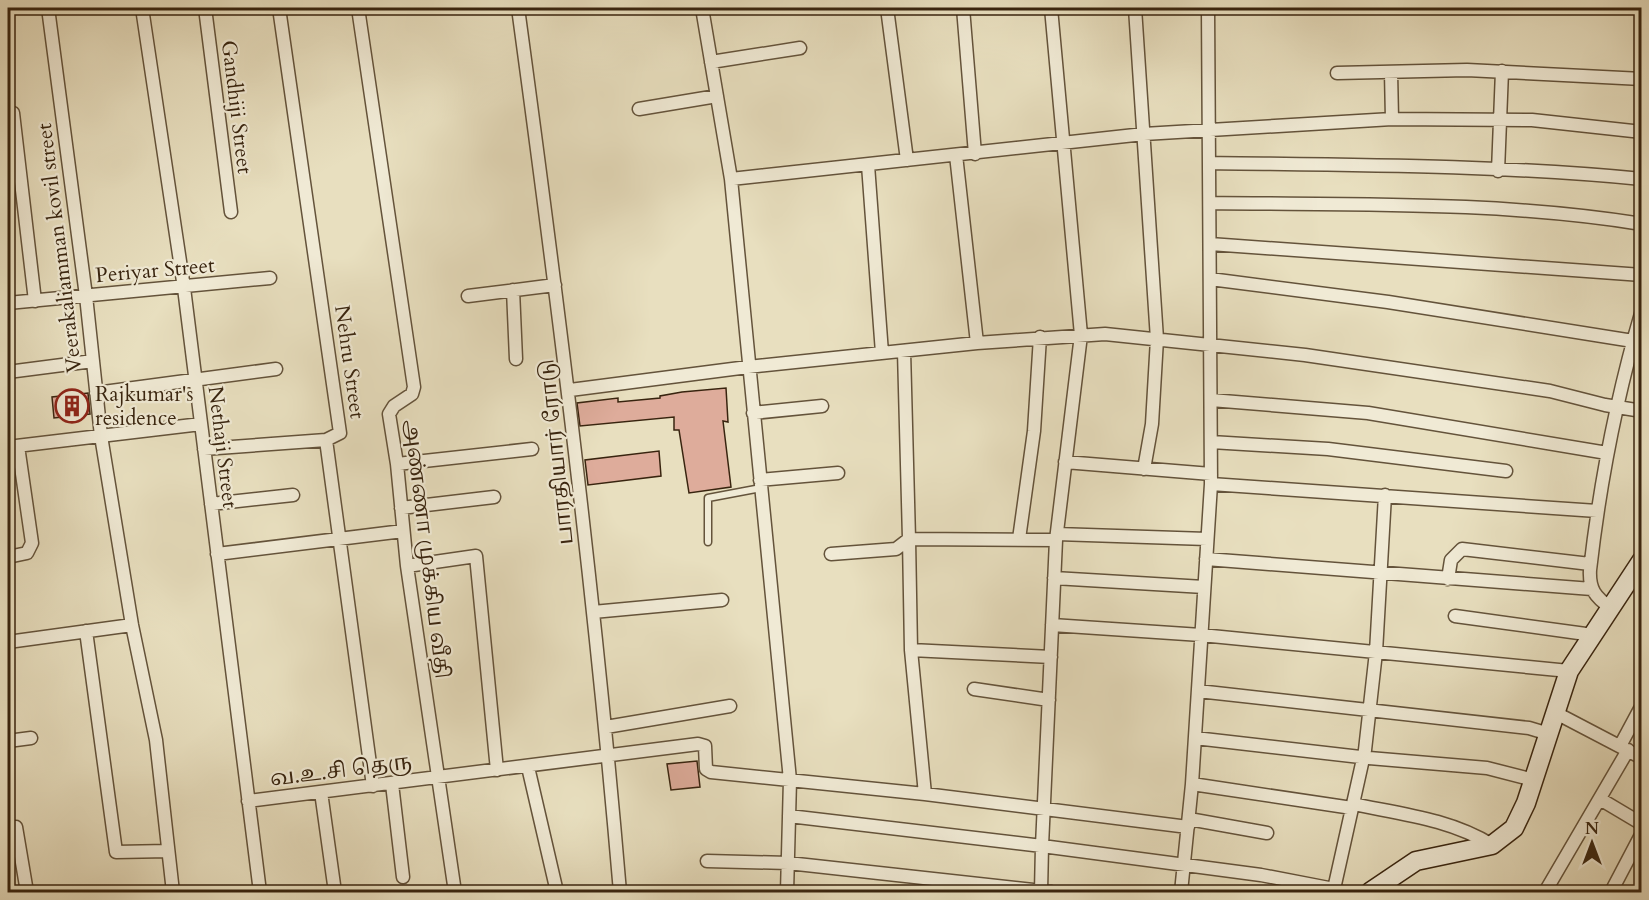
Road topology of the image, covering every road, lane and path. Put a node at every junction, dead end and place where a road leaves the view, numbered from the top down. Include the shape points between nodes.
1 (48, 8) edge
2 (142, 8) edge
3 (205, 8) edge
4 (279, 8) edge
5 (358, 8) edge
6 (518, 8) edge
7 (702, 8) edge
8 (887, 8) edge
9 (963, 8) edge
10 (1051, 8) edge
11 (1135, 8) edge
12 (1208, 8) edge
13 (800, 48) dead end
14 (711, 62) junction
15 (1391, 72) junction
16 (1502, 72) junction
17 (1337, 73) dead end
18 (1641, 79) edge
19 (717, 96) junction
20 (639, 109) dead end
21 (13, 113) dead end
22 (1392, 119) junction
23 (1500, 120) junction
24 (1210, 129) junction
25 (1641, 132) edge
26 (1144, 134) junction
27 (1064, 145) junction
28 (975, 154) junction
29 (956, 155) junction
30 (907, 160) junction
31 (1210, 162) junction
32 (868, 165) junction
33 (1498, 171) junction
34 (731, 178) junction
35 (1641, 179) edge
36 (1210, 203) junction
37 (231, 212) dead end
38 (1641, 224) edge
39 (1210, 244) junction
40 (1641, 275) edge
41 (270, 278) dead end
42 (1210, 279) junction
43 (555, 285) junction
44 (184, 288) junction
45 (513, 290) junction
46 (86, 296) junction
47 (468, 296) dead end
48 (35, 301) junction
49 (8, 303) edge
50 (1641, 310) edge
51 (1081, 335) junction
52 (1040, 338) junction
53 (1157, 339) junction
54 (1628, 340) junction
55 (977, 343) junction
56 (1210, 345) junction
57 (904, 351) junction
58 (882, 353) junction
59 (516, 359) dead end
60 (93, 361) junction
61 (748, 367) junction
62 (276, 369) dead end
63 (8, 372) edge
64 (195, 378) junction
65 (570, 390) junction
66 (96, 393) junction
67 (1211, 400) junction
68 (822, 406) dead end
69 (1610, 406) junction
70 (1641, 411) edge
71 (753, 413) junction
72 (201, 424) junction
73 (101, 436) junction
74 (326, 440) junction
75 (1211, 442) junction
76 (13, 446) edge
77 (204, 449) junction
78 (532, 449) dead end
79 (1600, 452) junction
80 (1065, 462) junction
81 (397, 464) junction
82 (1144, 469) junction
83 (1506, 471) dead end
84 (838, 473) dead end
85 (1211, 479) junction
86 (760, 484) junction
87 (293, 495) dead end
88 (1385, 495) junction
89 (495, 497) dead end
90 (211, 504) junction
91 (401, 508) junction
92 (1593, 510) junction
93 (403, 531) junction
94 (1056, 537) junction
95 (340, 539) junction
96 (909, 539) junction
97 (1019, 539) junction
98 (1207, 539) junction
99 (708, 542) dead end
100 (217, 554) junction
101 (831, 554) dead end
102 (8, 557) edge
103 (1206, 559) junction
104 (1641, 560) edge
105 (1585, 563) junction
106 (407, 566) junction
107 (1381, 573) junction
108 (1054, 578) junction
109 (1448, 579) junction
110 (1204, 587) junction
111 (1584, 589) junction
112 (722, 600) dead end
113 (1611, 608) junction
114 (593, 612) junction
115 (1455, 616) dead end
116 (132, 625) junction
117 (1052, 625) junction
118 (86, 631) junction
119 (1593, 634) junction
120 (1201, 635) junction
121 (8, 642) edge
122 (911, 650) junction
123 (1376, 652) junction
124 (1051, 657) junction
125 (1560, 670) junction
126 (974, 689) dead end
127 (1198, 691) junction
128 (1049, 700) junction
129 (1641, 705) edge
130 (730, 706) dead end
131 (1370, 711) junction
132 (1556, 713) junction
133 (606, 727) junction
134 (1539, 731) junction
135 (31, 738) dead end
136 (1195, 738) junction
137 (8, 741) edge
138 (1624, 748) junction
139 (609, 757) junction
140 (1364, 757) junction
141 (1641, 758) edge
142 (528, 767) junction
143 (497, 770) junction
144 (1522, 776) junction
145 (438, 778) junction
146 (790, 780) junction
147 (392, 784) junction
148 (1192, 784) junction
149 (373, 786) junction
150 (321, 792) junction
151 (925, 794) junction
152 (1600, 799) junction
153 (248, 801) junction
154 (1353, 806) junction
155 (1044, 808) junction
156 (789, 816) junction
157 (1188, 823) junction
158 (1641, 824) edge
159 (8, 828) edge
160 (1641, 833) edge
161 (1267, 834) dead end
162 (1479, 837) junction
163 (1042, 846) junction
164 (168, 851) junction
165 (707, 861) dead end
166 (788, 863) junction
167 (1184, 866) junction
168 (403, 877) dead end
169 (1337, 891) edge
170 (27, 892) edge
171 (172, 892) edge
172 (260, 892) edge
173 (335, 892) edge
174 (454, 892) edge
175 (557, 892) edge
176 (620, 892) edge
177 (787, 892) edge
178 (1044, 892) edge
179 (1181, 892) edge
180 (1370, 892) edge
181 (1545, 892) edge
182 (1611, 892) edge

1 - 46 street, Veerakaliamman kovil street
2 - 44 street, Nethaji Street
3 - 37 street, Gandhiji Street
4 - 74 street, Nehru Street via 340,433
5 - 81 street, அண்ணா முக்கிய வீதி via 414,387 412,394 389,414
6 - 43 street, பாரதியார் ரோடு
7 - 14 street
8 - 30 street
9 - 28 street
10 - 27 street
11 - 26 street
12 - 24 street
13 - 14 street
14 - 19 street
15 - 16 street
15 - 17 street
15 - 22 street
16 - 18 street
16 - 23 street
19 - 20 street
19 - 34 street
21 - 48 street
22 - 23 street
22 - 24 street
23 - 25 street
23 - 33 street
24 - 26 street
24 - 31 street
26 - 27 street
26 - 53 street
27 - 28 street
27 - 51 street
28 - 29 street
29 - 30 street
29 - 55 street
30 - 32 street
31 - 33 street
31 - 36 street
32 - 34 street
32 - 58 street
33 - 35 street
34 - 61 street
36 - 38 street via 1428,206 1587,216
36 - 39 street
39 - 40 street
39 - 42 street
41 - 44 street, Periyar Street
42 - 54 street
42 - 56 street
43 - 45 street
43 - 65 street, பாரதியார் ரோடு
44 - 46 street, Periyar Street
44 - 64 street, Nethaji Street
45 - 47 street
45 - 59 street
46 - 48 street, Periyar Street
46 - 60 street, Veerakaliamman kovil street
48 - 49 street, Periyar Street
50 - 54 street
51 - 52 street
51 - 53 street
51 - 80 street
52 - 55 street
52 - 97 street via 1036,408
53 - 56 street
53 - 82 street via 1152,424
54 - 69 street
55 - 57 street
56 - 67 street
56 - 69 street via 1551,390
57 - 58 street
57 - 96 street
58 - 61 street
60 - 63 street
60 - 66 street, Veerakaliamman kovil street
61 - 65 street
61 - 71 street
62 - 64 street
64 - 66 street
64 - 72 street, Nethaji Street
65 - 114 street, பாரதியார் ரோடு
66 - 73 street, Veerakaliamman kovil street
67 - 75 street
67 - 79 street via 1368,413
68 - 71 street
69 - 70 street
69 - 79 street
71 - 86 street
72 - 73 street
72 - 77 street, Nethaji Street
73 - 76 street
73 - 116 street, Veerakaliamman kovil street
74 - 77 street
74 - 95 street, Nehru Street
75 - 83 street via 1328,449
75 - 85 street
76 - 102 street via 32,543 27,553
77 - 90 street, Nethaji Street
78 - 81 street
79 - 92 street
80 - 82 street
80 - 94 street
81 - 91 street, அண்ணா முக்கிய வீதி
82 - 85 street
84 - 86 street
85 - 88 street
85 - 98 street
86 - 99 lane via 708,498
86 - 146 street
87 - 90 street
88 - 92 street
88 - 107 street
89 - 91 street
90 - 100 street, Nethaji Street
91 - 93 street, அண்ணா முக்கிய வீதி
92 - 105 street
93 - 95 street
93 - 106 street, அண்ணா முக்கிய வீதி
94 - 97 street
94 - 98 street
94 - 108 street
95 - 100 street
95 - 149 street, Nehru Street
96 - 97 street
96 - 101 street via 896,549
96 - 122 street
98 - 103 street
100 - 153 street, Nethaji Street
103 - 107 street
103 - 110 street
104 - 113 street
105 - 109 street via 1462,549 1451,560
105 - 111 street
106 - 143 street via 476,556
106 - 145 street, அண்ணா முக்கிய வீதி
107 - 109 street
107 - 123 street
108 - 110 street
108 - 117 street
109 - 111 street
110 - 120 street
111 - 113 street
112 - 114 street
113 - 119 street
114 - 133 street, பாரதியார் ரோடு
115 - 119 street
116 - 118 street
116 - 164 street, Veerakaliamman kovil street via 156,740
117 - 120 street
117 - 124 street
118 - 121 street
118 - 164 street via 116,852
119 - 125 street
120 - 123 street
120 - 127 street
122 - 124 street
122 - 151 street
123 - 125 street
123 - 131 street
124 - 128 street
125 - 132 street
126 - 128 street
127 - 131 street
127 - 136 street
128 - 155 street
129 - 138 street
130 - 133 street
131 - 134 street
131 - 140 street
132 - 134 street
132 - 138 street
133 - 139 street, பாரதியார் ரோடு
134 - 144 street
135 - 137 street
136 - 140 street
136 - 148 street
138 - 141 street
138 - 152 street
139 - 142 street, வ.உ.சி தெரு
139 - 146 street, வ.உ.சி தெரு via 702,744 708,770
139 - 176 street, பாரதியார் ரோடு
140 - 144 street via 1487,768
140 - 154 street
142 - 143 street, வ.உ.சி தெரு
142 - 175 street
143 - 145 street, வ.உ.சி தெரு
144 - 162 street via 1514,828
145 - 147 street, வ.உ.சி தெரு
145 - 174 street, அண்ணா முக்கிய வீதி
146 - 151 street
146 - 156 street
147 - 149 street, வ.உ.சி தெரு
147 - 168 street
148 - 154 street
148 - 157 street
149 - 150 street, வ.உ.சி தெரு
150 - 153 street, வ.உ.சி தெரு
150 - 173 street
151 - 155 street
152 - 158 street
152 - 181 street
153 - 172 street, Nethaji Street
154 - 162 street via 1441,822
154 - 169 street
155 - 157 street
155 - 163 street
156 - 163 street
156 - 166 street
157 - 161 street
157 - 167 street
159 - 170 street via 16,827
160 - 182 street
162 - 180 street via 1416,861
163 - 167 street
163 - 178 street
164 - 171 street, Veerakaliamman kovil street
165 - 166 street
166 - 177 street
166 - 178 street
167 - 169 street via 1261,875
167 - 179 street

